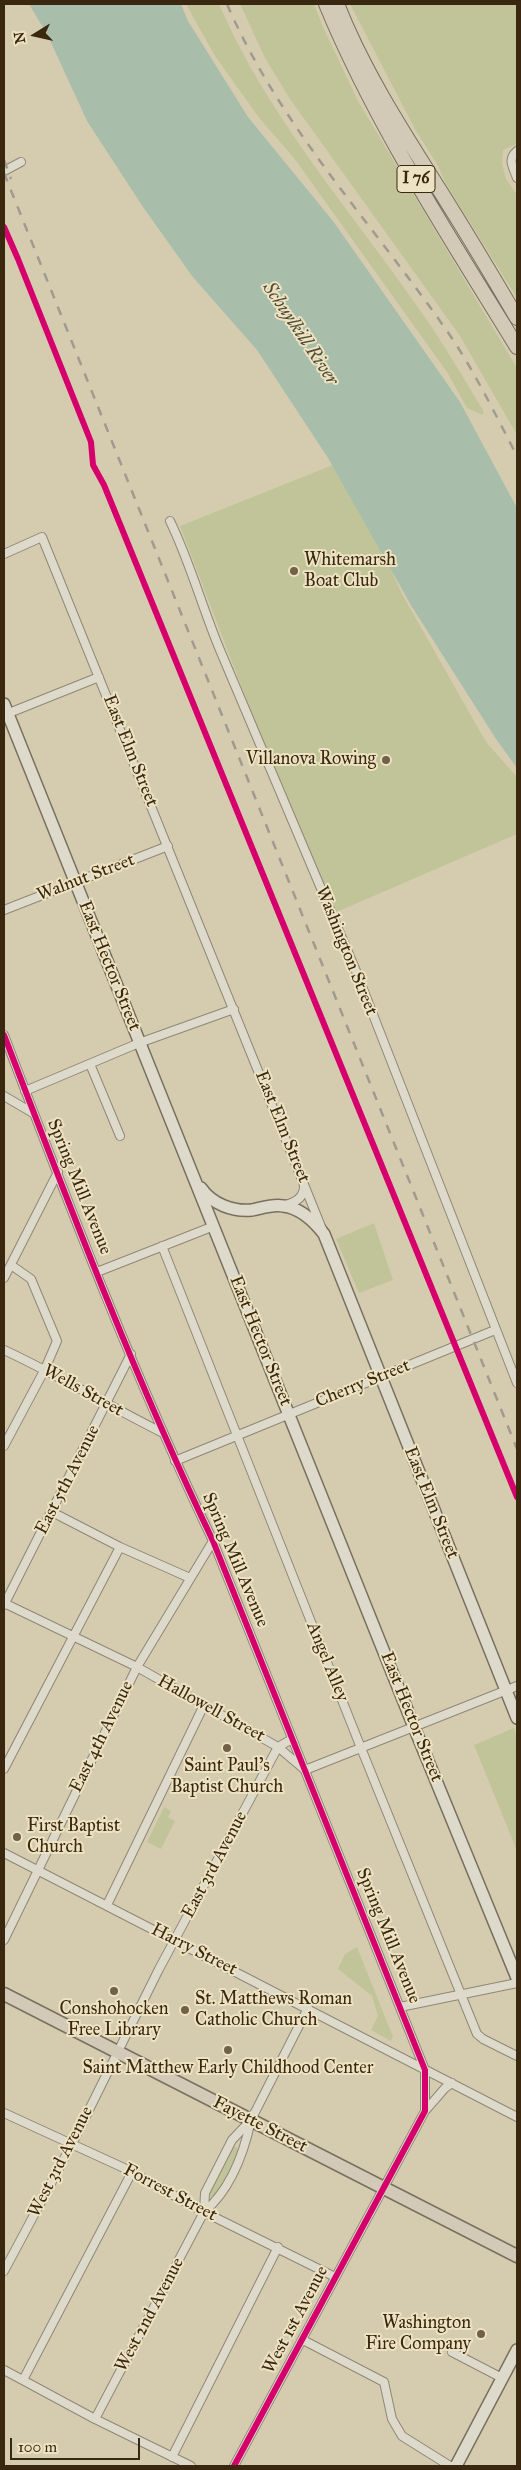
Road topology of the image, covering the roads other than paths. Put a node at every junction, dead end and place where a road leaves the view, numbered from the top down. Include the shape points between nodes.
1 (326, 4) edge
2 (337, 4) edge
3 (517, 151) edge
4 (21, 162) dead end
5 (4, 170) edge
6 (517, 178) edge
7 (517, 318) edge
8 (517, 347) edge
9 (170, 521) dead end
10 (4, 554) edge
11 (100, 677) junction
12 (5, 711) edge
13 (168, 846) junction
14 (75, 881) junction
15 (4, 910) edge
16 (234, 1009) junction
17 (4, 1035) edge
18 (139, 1042) junction
19 (90, 1064) junction
20 (25, 1090) junction
21 (6, 1097) edge
22 (4, 1106) edge
23 (33, 1113) junction
24 (120, 1136) dead end
25 (189, 1167) junction
26 (58, 1172) junction
27 (301, 1176) junction
28 (284, 1206) junction
29 (236, 1210) junction
30 (214, 1226) junction
31 (324, 1234) junction
32 (162, 1246) junction
33 (11, 1265) junction
34 (97, 1272) junction
35 (4, 1278) edge
36 (495, 1330) junction
37 (4, 1350) edge
38 (131, 1354) junction
39 (45, 1369) junction
40 (380, 1377) junction
41 (517, 1383) edge
42 (107, 1405) junction
43 (288, 1414) junction
44 (163, 1433) junction
45 (237, 1435) junction
46 (4, 1446) edge
47 (175, 1461) junction
48 (52, 1512) junction
49 (213, 1541) junction
50 (120, 1547) junction
51 (190, 1578) junction
52 (4, 1604) edge
53 (74, 1638) junction
54 (137, 1667) junction
55 (512, 1688) edge
56 (204, 1705) junction
57 (517, 1718) edge
58 (414, 1727) junction
59 (292, 1739) junction
60 (278, 1747) junction
61 (361, 1748) junction
62 (4, 1769) edge
63 (305, 1770) junction
64 (4, 1853) edge
65 (38, 1870) junction
66 (107, 1905) junction
67 (175, 1939) junction
68 (4, 1940) edge
69 (517, 1978) edge
70 (517, 1983) edge
71 (4, 1994) edge
72 (463, 1994) junction
73 (400, 2007) junction
74 (308, 2008) junction
75 (116, 2051) junction
76 (517, 2056) edge
77 (425, 2070) junction
78 (452, 2083) junction
79 (426, 2111) junction
80 (4, 2113) edge
81 (517, 2117) edge
82 (251, 2120) junction
83 (72, 2144) junction
84 (132, 2172) junction
85 (383, 2186) junction
86 (204, 2212) junction
87 (278, 2247) junction
88 (517, 2256) edge
89 (4, 2271) edge
90 (335, 2277) junction
91 (303, 2340) junction
92 (517, 2350) edge
93 (452, 2352) dead end
94 (4, 2370) edge
95 (502, 2378) junction
96 (23, 2380) junction
97 (95, 2419) junction
98 (172, 2457) junction
99 (191, 2466) edge
100 (234, 2466) edge
101 (450, 2466) edge
102 (456, 2466) edge

1 - 8 highway, I 76 via 357,75 381,119
2 - 7 highway, I 76 via 389,109
3 - 6 street via 510,160
4 - 5 street
9 - 36 street, Washington Street via 198,597 356,971
10 - 11 street, East Elm Street via 42,537
11 - 12 street
11 - 13 street, East Elm Street
12 - 14 main road, East Hector Street
13 - 14 street, Walnut Street
13 - 16 street, East Elm Street
14 - 15 street, Walnut Street
14 - 18 main road, East Hector Street
16 - 18 street
16 - 27 street, East Elm Street
17 - 20 street, Spring Mill Avenue
18 - 19 street
18 - 25 main road, East Hector Street
19 - 20 street
19 - 24 street
20 - 23 street, Spring Mill Avenue
21 - 22 street
21 - 23 street
23 - 26 street, Spring Mill Avenue
25 - 29 main road via 209,1197
25 - 30 main road, East Hector Street
26 - 33 street
26 - 34 street, Spring Mill Avenue
27 - 28 street via 303,1194
27 - 31 street, East Elm Street
28 - 29 main road
28 - 31 main road via 303,1213
29 - 30 main road via 222,1214
30 - 32 street
30 - 43 main road, East Hector Street
31 - 40 main road, East Elm Street
32 - 34 street
32 - 45 street, Angel Alley
33 - 35 street
33 - 39 street via 31,1279 57,1341
34 - 38 street, Spring Mill Avenue
36 - 40 street, Cherry Street
36 - 41 street, Washington Street
37 - 39 street, Wells Street
38 - 42 street, East 5th Avenue
38 - 44 street, Spring Mill Avenue
39 - 42 street, Wells Street
39 - 46 street
40 - 43 street, Cherry Street
40 - 55 main road, East Elm Street
42 - 44 street, Wells Street
42 - 48 street, East 5th Avenue
43 - 45 street, Cherry Street
43 - 58 main road, East Hector Street
44 - 47 street, Spring Mill Avenue
45 - 47 street, Cherry Street
45 - 61 street, Angel Alley
47 - 49 street, Spring Mill Avenue
48 - 50 street
48 - 52 street, East 5th Avenue
49 - 51 street, East 4th Avenue
49 - 59 street, Spring Mill Avenue
50 - 51 street
50 - 53 street
51 - 54 street, East 4th Avenue
52 - 53 street, Hallowell Street
53 - 54 street, Hallowell Street
53 - 62 street
54 - 56 street, Hallowell Street
54 - 65 street, East 4th Avenue
55 - 57 main road, East Elm Street
55 - 58 street
56 - 60 street, Hallowell Street
56 - 66 street
58 - 61 street
58 - 69 main road, East Hector Street
59 - 60 street
59 - 63 street, Spring Mill Avenue
60 - 63 street, Hallowell Street
60 - 67 street, East 3rd Avenue
61 - 63 street
61 - 72 street, Angel Alley
63 - 73 street, Spring Mill Avenue
64 - 65 street, Harry Street
65 - 66 street, Harry Street
65 - 68 street, East 4th Avenue
66 - 67 street, Harry Street
67 - 74 street, Harry Street
67 - 75 street, East 3rd Avenue
70 - 72 street
71 - 75 main road, Fayette Street
72 - 73 street
72 - 76 street, Angel Alley via 477,2034
73 - 77 street, Spring Mill Avenue
74 - 77 street, Harry Street
74 - 82 street
75 - 82 main road, Fayette Street
75 - 83 street, West 3rd Avenue
77 - 78 street, Harry Street
77 - 79 street
78 - 79 street, West 1st Avenue
78 - 81 street, Harry Street
79 - 85 street, West 1st Avenue
80 - 83 street, Forrest Street
82 - 85 main road, Fayette Street
82 - 86 street, West 2nd Avenue via 244,2148 226,2185 218,2200
82 - 86 street, West 2nd Avenue via 232,2140 206,2193
83 - 84 street, Forrest Street
83 - 89 street, West 3rd Avenue
84 - 86 street, Forrest Street
84 - 96 street
85 - 88 main road, Fayette Street
85 - 90 street, West 1st Avenue
86 - 87 street, Forrest Street
86 - 97 street, West 2nd Avenue
87 - 90 street, Forrest Street
87 - 98 street
90 - 91 street, West 1st Avenue
91 - 100 street, West 1st Avenue
91 - 101 street via 384,2382 392,2419 402,2436
92 - 95 main road
93 - 95 street
94 - 96 street
95 - 102 main road
96 - 97 street
97 - 98 street
98 - 99 street

